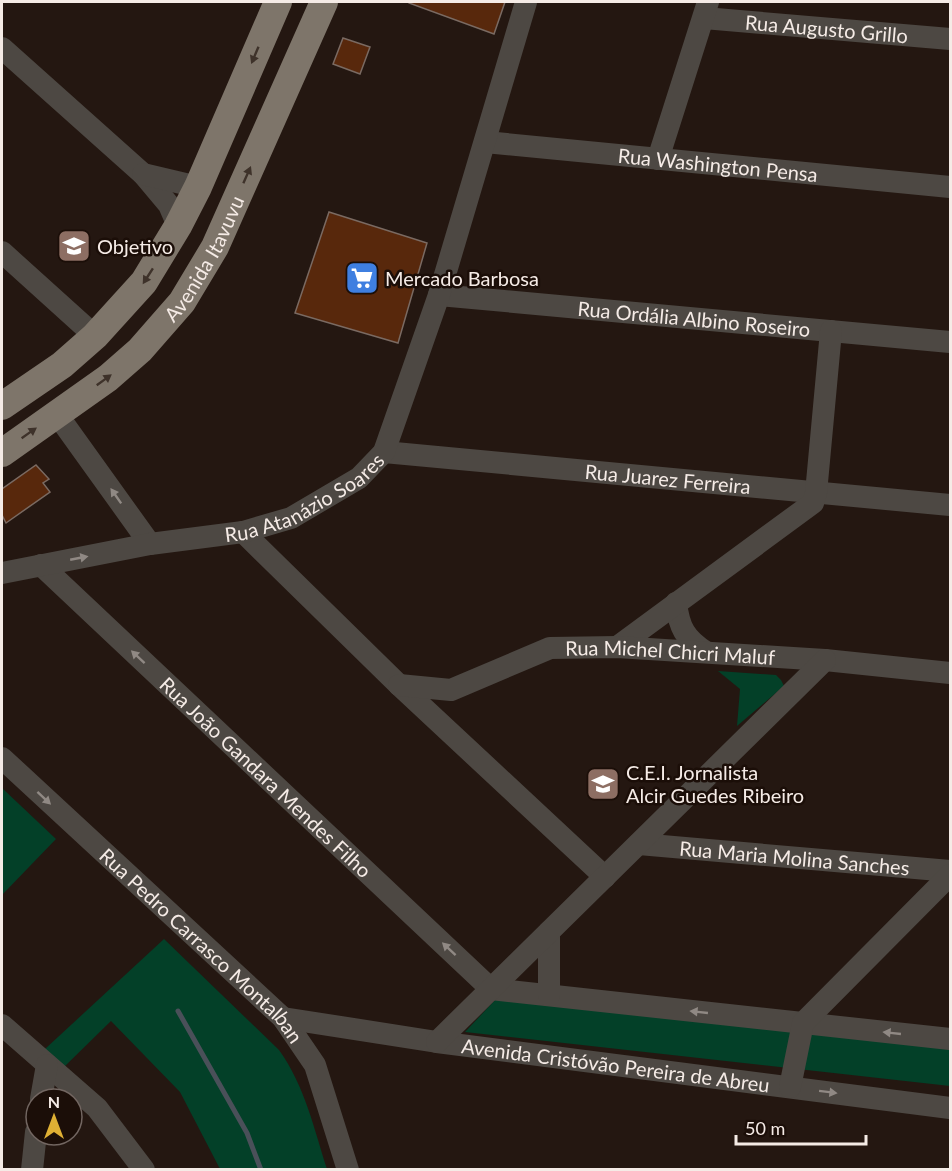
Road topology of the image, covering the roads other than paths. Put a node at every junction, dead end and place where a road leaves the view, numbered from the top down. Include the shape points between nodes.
1 (278, 2) edge
2 (324, 2) edge
3 (526, 2) edge
4 (706, 10) edge
5 (951, 39) edge
6 (2, 48) edge
7 (485, 142) junction
8 (658, 159) junction
9 (143, 174) junction
10 (198, 187) junction
11 (951, 187) edge
12 (178, 226) junction
13 (2, 252) edge
14 (439, 295) junction
15 (831, 331) junction
16 (95, 336) junction
17 (951, 342) edge
18 (8, 401) edge
19 (56, 413) junction
20 (384, 452) junction
21 (2, 453) edge
22 (765, 487) junction
23 (816, 493) junction
24 (951, 505) edge
25 (243, 532) junction
26 (764, 539) junction
27 (150, 544) junction
28 (40, 565) junction
29 (2, 573) edge
30 (676, 603) junction
31 (618, 647) junction
32 (706, 652) junction
33 (825, 660) junction
34 (951, 673) edge
35 (399, 685) junction
36 (451, 690) junction
37 (440, 723) junction
38 (2, 758) edge
39 (639, 844) junction
40 (951, 873) edge
41 (605, 877) junction
42 (549, 932) junction
43 (491, 988) junction
44 (549, 995) junction
45 (283, 1018) junction
46 (803, 1023) junction
47 (2, 1024) edge
48 (951, 1040) edge
49 (437, 1042) junction
50 (47, 1065) junction
51 (43, 1087) edge
52 (790, 1087) junction
53 (84, 1106) edge
54 (97, 1108) junction
55 (951, 1108) edge
56 (34, 1147) edge
57 (32, 1170) edge
58 (144, 1170) edge
59 (348, 1170) edge

1 -> 10 main road, Avenida Itavuvu
19 -> 2 main road, Avenida Itavuvu via 108,378 140,350 182,302 215,247
3 - 7 street, Rua Atanázio Soares
4 - 5 street, Rua Augusto Grillo
4 - 8 street
6 - 9 street
7 - 8 street, Rua Washington Pensa
7 - 14 street, Rua Atanázio Soares
8 - 11 street, Rua Washington Pensa
9 - 10 street
9 - 12 street via 169,205
10 - 12 main road, Avenida Itavuvu
12 -> 16 main road, Avenida Itavuvu via 144,282
13 - 16 street
14 - 15 street, Rua Ordália Albino Roseiro
14 - 20 street, Rua Atanázio Soares
15 - 17 street, Rua Ordália Albino Roseiro
15 - 23 street
16 - 18 main road, Avenida Itavuvu via 62,366
18 - 19 main road via 36,397
21 -> 19 main road, Avenida Itavuvu
27 -> 19 street
20 - 22 street, Rua Juarez Ferreira
20 - 25 street, Rua Atanázio Soares via 359,478 291,518
22 - 23 street, Rua Juarez Ferreira
22 - 26 street via 776,497 777,517
23 - 24 street, Rua Juarez Ferreira
23 - 26 street via 813,503
25 - 27 street, Rua Atanázio Soares
25 - 35 street
26 - 30 street
28 -> 27 street, Rua Atanázio Soares
28 - 29 street, Rua Atanázio Soares
43 -> 28 street, Rua João Gandara Mendes Filho
30 - 31 street
30 - 32 street via 678,622 694,645
31 - 32 street, Rua Michel Chicri Maluf
31 - 36 street, Rua Michel Chicri Maluf via 550,648
32 - 33 street, Rua Michel Chicri Maluf
33 - 34 street, Rua Michel Chicri Maluf
33 - 39 street
35 - 36 street, Rua Michel Chicri Maluf
35 - 37 street
36 - 37 street
37 - 41 street
38 -> 45 street, Rua Pedro Carrasco Montalban
39 - 40 street, Rua Maria Molina Sanches
39 - 41 street
40 - 46 street
41 - 42 street
42 - 43 street
42 - 44 street
43 - 44 street
43 - 49 street
46 -> 44 street
45 - 49 street, Avenida Cristóvão Pereira de Abreu
45 - 59 street, Rua Pedro Carrasco Montalban via 315,1065
48 -> 46 street
46 - 52 street
47 - 50 street
49 - 52 street, Avenida Cristóvão Pereira de Abreu
50 - 51 street
50 - 54 street
52 -> 55 street, Avenida Cristóvão Pereira de Abreu
53 - 54 street
54 - 58 street
56 - 57 street

